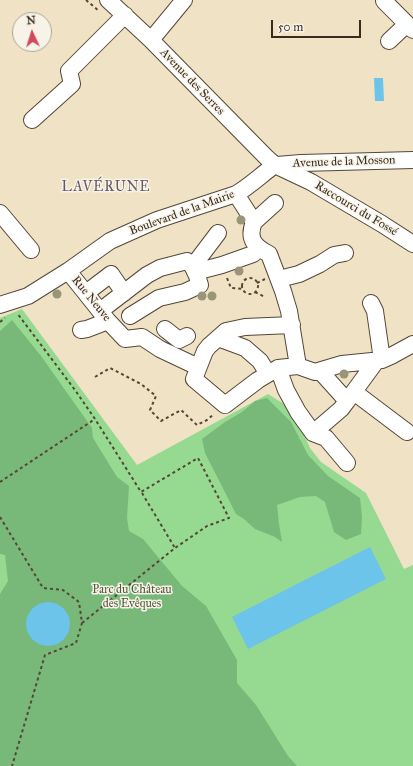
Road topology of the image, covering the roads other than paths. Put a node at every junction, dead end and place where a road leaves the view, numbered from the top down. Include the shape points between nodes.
1 (108, 0) edge
2 (184, 0) edge
3 (384, 1) dead end
4 (125, 15) junction
5 (410, 27) edge
6 (152, 40) junction
7 (389, 41) dead end
8 (32, 120) dead end
9 (413, 160) edge
10 (275, 165) junction
11 (236, 194) junction
12 (275, 203) dead end
13 (0, 213) edge
14 (254, 222) junction
15 (218, 233) dead end
16 (413, 244) edge
17 (258, 248) junction
18 (31, 250) dead end
19 (345, 254) dead end
20 (68, 271) junction
21 (193, 271) junction
22 (279, 279) junction
23 (86, 293) junction
24 (124, 294) junction
25 (4, 303) edge
26 (371, 303) dead end
27 (130, 316) dead end
28 (108, 320) junction
29 (292, 325) junction
30 (165, 329) dead end
31 (81, 330) dead end
32 (187, 336) dead end
33 (218, 338) junction
34 (413, 344) edge
35 (379, 360) junction
36 (298, 366) junction
37 (269, 368) junction
38 (320, 371) junction
39 (196, 373) junction
40 (351, 397) junction
41 (407, 432) dead end
42 (313, 433) junction
43 (348, 463) dead end

1 - 4 street, Avenue des Serres
2 - 6 street
3 - 5 street
4 - 6 street, Avenue des Serres
4 - 8 street via 69,71 72,84
5 - 7 street
6 - 10 street, Avenue des Serres
9 - 10 street, Avenue de la Mosson
10 - 11 street, Boulevard de la Mairie
10 - 16 street, Raccourci du Fossé via 311,182
11 - 14 street
11 - 20 street, Boulevard de la Mairie via 144,225 110,241
12 - 14 street
13 - 18 street
14 - 17 street via 250,234
15 - 21 street
17 - 21 street via 253,254 222,266
17 - 22 street via 269,254
19 - 22 street via 334,255 299,274
20 - 23 street, Rue Neuve
20 - 25 street, Boulevard de la Mairie via 28,296
21 - 24 street via 160,268
21 - 27 street via 184,292 159,298
22 - 29 street
23 - 24 street via 111,274
23 - 28 street, Rue Neuve
24 - 28 street
26 - 35 street via 375,311
28 - 31 street
28 - 39 street, Rue Neuve via 125,339 142,337
29 - 33 street via 245,327 226,331
29 - 36 street
30 - 32 street via 179,340
33 - 37 street via 245,348
33 - 39 street via 205,351
34 - 35 street
35 - 38 street via 342,364
35 - 40 street
36 - 37 street
36 - 38 street via 315,372
37 - 39 street via 258,380 224,405
37 - 42 street
38 - 40 street
40 - 41 street
40 - 42 street
42 - 43 street via 326,438

